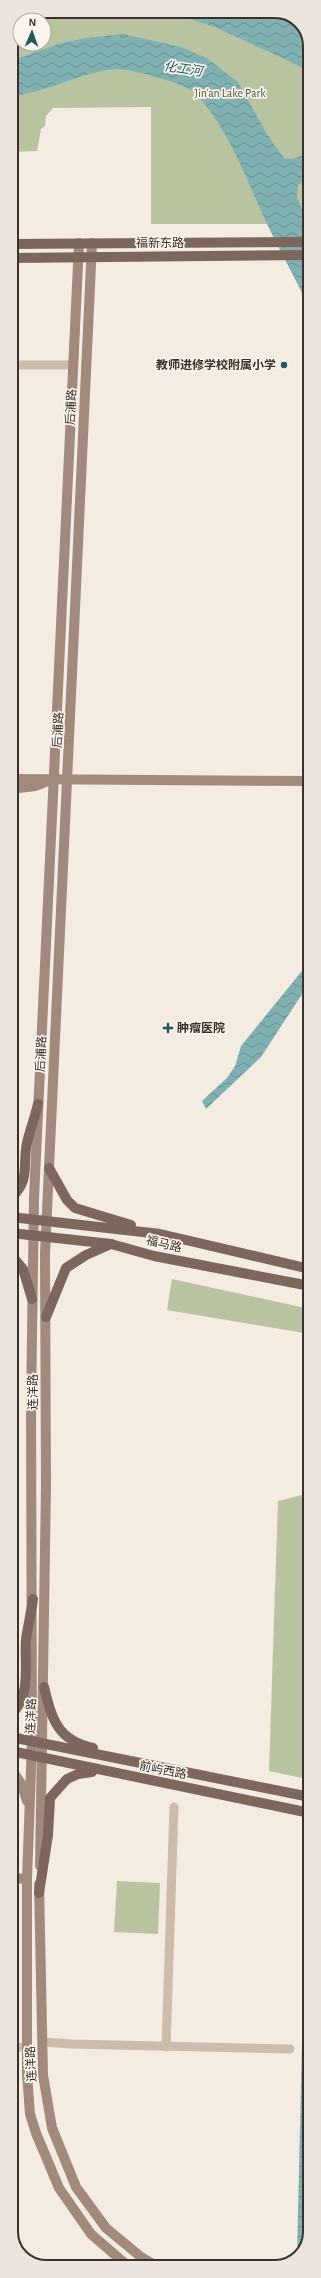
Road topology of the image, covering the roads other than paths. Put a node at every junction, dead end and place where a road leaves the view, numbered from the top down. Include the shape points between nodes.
1 (303, 242) edge
2 (79, 243) junction
3 (92, 243) junction
4 (18, 244) edge
5 (303, 255) edge
6 (78, 256) junction
7 (92, 256) junction
8 (18, 258) edge
9 (18, 364) edge
10 (72, 365) junction
11 (18, 779) edge
12 (52, 779) junction
13 (68, 780) junction
14 (303, 781) edge
15 (18, 788) edge
16 (38, 1104) junction
17 (49, 1168) junction
18 (18, 1191) edge
19 (18, 1218) edge
20 (34, 1219) junction
21 (47, 1220) junction
22 (18, 1233) edge
23 (33, 1234) junction
24 (160, 1234) junction
25 (46, 1235) junction
26 (111, 1244) junction
27 (18, 1263) edge
28 (303, 1267) edge
29 (303, 1285) edge
30 (32, 1299) junction
31 (46, 1317) junction
32 (33, 1600) junction
33 (44, 1687) junction
34 (18, 1707) edge
35 (18, 1739) edge
36 (32, 1742) junction
37 (43, 1744) junction
38 (18, 1753) edge
39 (31, 1756) junction
40 (42, 1758) junction
41 (108, 1772) junction
42 (187, 1773) junction
43 (18, 1779) edge
44 (303, 1797) edge
45 (174, 1807) dead end
46 (30, 1808) junction
47 (303, 1812) edge
48 (18, 1878) edge
49 (27, 1878) junction
50 (39, 1893) junction
51 (43, 2042) junction
52 (18, 2047) edge
53 (166, 2047) junction
54 (26, 2048) junction
55 (290, 2049) dead end
56 (122, 2260) edge
57 (146, 2260) edge

1 - 3 main road, 福新东路
2 - 3 main road, 福新东路
2 - 4 main road, 福新东路
2 - 6 main road, 后浦路
3 - 7 main road, 后浦路
5 - 7 main road, 福新东路
6 - 7 main road, 福新东路
6 - 8 main road, 福新东路
6 - 10 main road, 后浦路
7 - 13 main road, 后浦路
9 - 10 street
10 - 12 main road, 后浦路
11 - 12 main road
12 - 13 main road
12 - 15 main road via 35,786
12 - 16 main road, 后浦路
13 - 14 main road
13 - 17 main road, 后浦路
16 - 18 main road via 26,1144 25,1176
16 - 20 main road, 后浦路
17 - 21 main road, 后浦路
17 - 24 main road via 67,1200 75,1208
19 - 20 main road, 福马路
20 - 21 main road, 福马路
20 - 23 main road, 连洋路
21 - 24 main road, 福马路
21 - 25 main road, 连洋路
22 - 23 main road, 福马路
23 - 25 main road, 福马路
23 - 30 main road, 连洋路
24 - 28 main road, 福马路
25 - 26 main road, 福马路
25 - 31 main road, 连洋路
26 - 29 main road, 福马路 via 154,1256
26 - 31 main road via 86,1255 66,1268
27 - 30 main road via 23,1269
30 - 32 main road, 连洋路
31 - 33 main road, 连洋路
32 - 34 main road via 26,1640 24,1695
32 - 36 main road, 连洋路
33 - 37 main road, 连洋路
33 - 42 main road via 55,1724 73,1742
35 - 36 main road, 前屿西路
36 - 37 main road, 前屿西路
36 - 39 main road, 连洋路
37 - 40 main road, 连洋路
37 - 42 main road, 前屿西路
38 - 39 main road, 前屿西路
39 - 40 main road, 前屿西路
39 - 46 main road, 连洋路
40 - 41 main road, 前屿西路
40 - 50 main road, 连洋路
41 - 47 main road, 前屿西路
41 - 50 main road via 85,1772 73,1776 61,1783 50,1798 48,1835
42 - 44 main road, 前屿西路
43 - 46 main road
45 - 53 street
46 - 49 main road, 连洋路
48 - 49 main road
49 - 54 main road, 连洋路
50 - 51 main road, 连洋路 via 40,2017
51 - 53 street
51 - 57 main road, 连洋路 via 43,2075 52,2128 76,2186 106,2228
52 - 54 street
53 - 55 street
54 - 56 main road, 连洋路 via 30,2114 59,2188 91,2234

